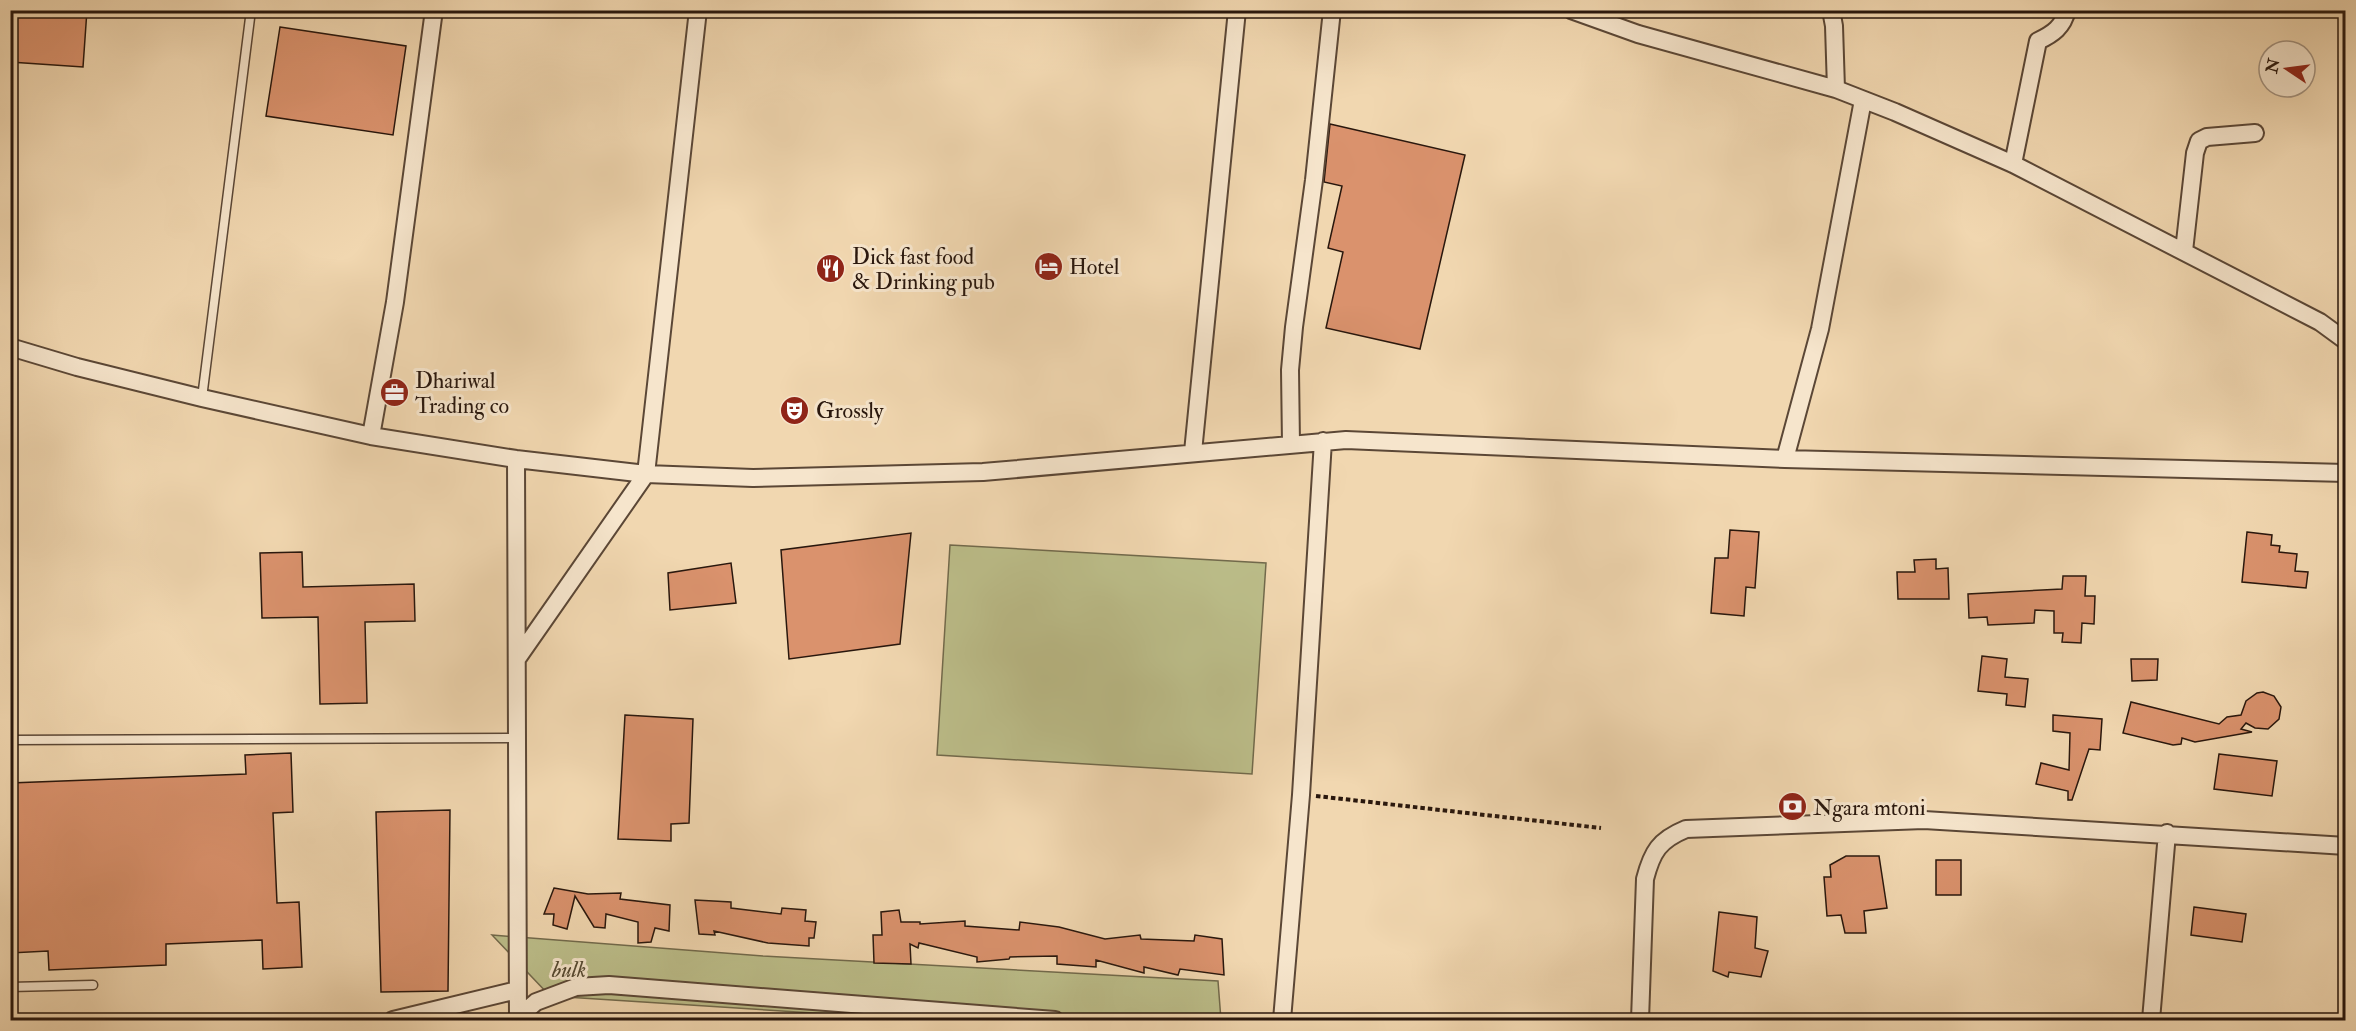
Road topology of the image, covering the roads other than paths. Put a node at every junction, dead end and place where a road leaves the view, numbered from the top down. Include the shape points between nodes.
1 (251, 10) edge
2 (434, 10) edge
3 (698, 10) edge
4 (1237, 10) edge
5 (1332, 10) edge
6 (1571, 10) edge
7 (1831, 10) edge
8 (2067, 10) edge
9 (1836, 89) junction
10 (1863, 100) junction
11 (2255, 133) dead end
12 (2013, 164) junction
13 (2184, 251) junction
14 (2346, 341) edge
15 (10, 347) edge
16 (202, 398) junction
17 (370, 436) junction
18 (1323, 441) junction
19 (1291, 444) junction
20 (1192, 452) junction
21 (516, 459) junction
22 (1785, 459) junction
23 (2346, 473) edge
24 (646, 474) junction
25 (517, 659) junction
26 (518, 738) junction
27 (10, 740) edge
28 (2167, 833) junction
29 (2346, 846) edge
30 (93, 985) dead end
31 (10, 987) edge
32 (517, 990) junction
33 (924, 1015) edge
34 (393, 1020) edge
35 (517, 1020) edge
36 (1055, 1020) edge
37 (1282, 1020) edge
38 (1640, 1020) edge
39 (2151, 1020) edge

1 - 16 lane
2 - 17 street via 395,302
3 - 24 street
4 - 20 street
5 - 19 street via 1293,338
6 - 9 street via 1638,34
7 - 9 street
8 - 12 street via 2064,23 2038,41
9 - 10 street
10 - 12 street
10 - 22 street via 1820,330
11 - 13 street via 2207,136 2199,141
12 - 13 street
13 - 14 street via 2320,322
15 - 16 street
16 - 17 street
17 - 21 street
18 - 19 street
18 - 22 street
18 - 37 street via 1301,795
19 - 20 street
20 - 24 street via 983,472 753,478
21 - 24 street
21 - 25 street
22 - 23 street
24 - 25 street
25 - 26 street
26 - 27 lane
26 - 32 street
28 - 29 street
28 - 38 street via 1924,820 1686,829 1663,841 1650,857 1645,879
28 - 39 street
30 - 31 lane
32 - 34 street
32 - 35 street
33 - 35 street via 609,985 576,987 536,1002
33 - 36 street

